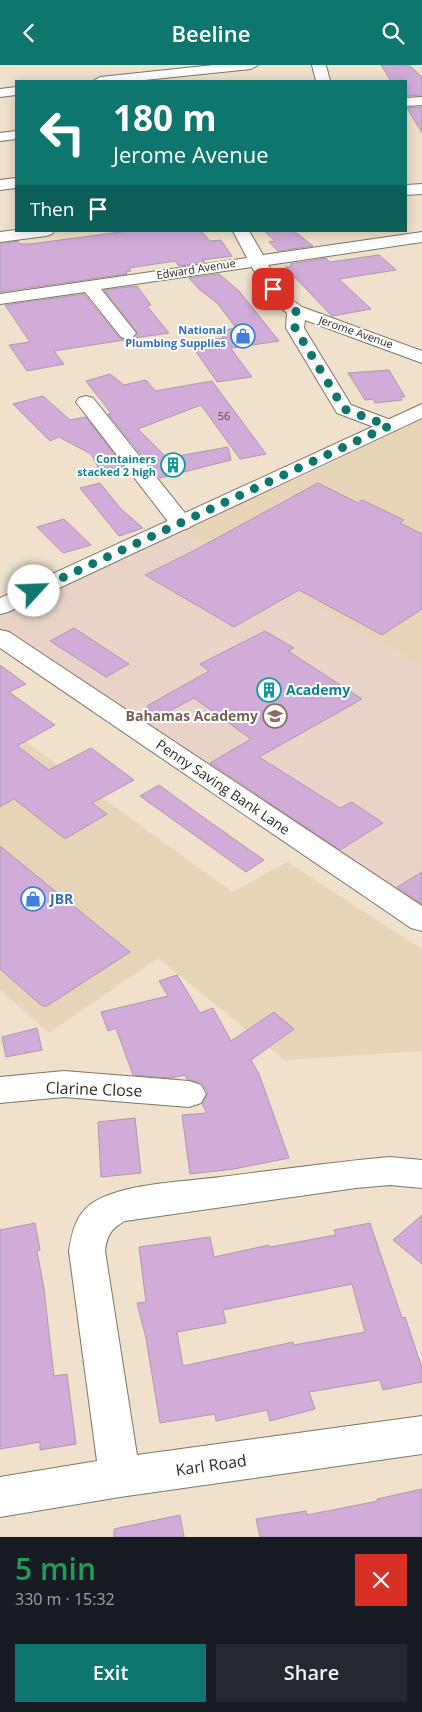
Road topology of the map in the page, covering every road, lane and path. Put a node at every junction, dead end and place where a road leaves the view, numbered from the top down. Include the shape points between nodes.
1 (251, 65) edge
2 (319, 65) edge
3 (146, 74) edge
4 (107, 80) edge
5 (323, 80) edge
6 (15, 91) edge
7 (0, 93) edge
8 (422, 101) edge
9 (407, 102) edge
10 (15, 135) edge
11 (0, 137) edge
12 (15, 183) edge
13 (0, 185) edge
14 (422, 189) edge
15 (407, 190) edge
16 (38, 232) edge
17 (243, 232) edge
18 (0, 237) edge
19 (422, 237) edge
20 (258, 260) junction
21 (89, 285) junction
22 (0, 299) edge
23 (296, 311) junction
24 (126, 333) dead end
25 (420, 355) edge
26 (86, 402) dead end
27 (421, 410) edge
28 (389, 426) junction
29 (180, 523) junction
30 (0, 607) edge
31 (0, 637) edge
32 (422, 920) edge
33 (0, 1090) edge
34 (189, 1094) dead end
35 (422, 1174) edge
36 (422, 1435) edge
37 (120, 1477) junction
38 (0, 1497) edge

1 - 3 street
2 - 5 street
3 - 4 street
6 - 7 street
8 - 9 street
10 - 11 street
12 - 13 street
14 - 15 street
16 - 18 street
17 - 20 street, Jerome Avenue
19 - 20 street, Edward Avenue
20 - 21 street, Edward Avenue
20 - 23 street, Jerome Avenue via 283,302
21 - 22 street, Edward Avenue
21 - 24 street
23 - 25 street, Jerome Avenue
23 - 28 street, Jerome Avenue via 295,328 344,409
26 - 29 street
27 - 28 street
28 - 29 street
29 - 30 street
31 - 32 street, Penny Saving Bank Lane
33 - 34 street, Clarine Close via 64,1084
35 - 37 street via 390,1171 308,1180 156,1200 117,1207 102,1216 90,1230 88,1251
36 - 37 street, Karl Road
37 - 38 street, Karl Road

